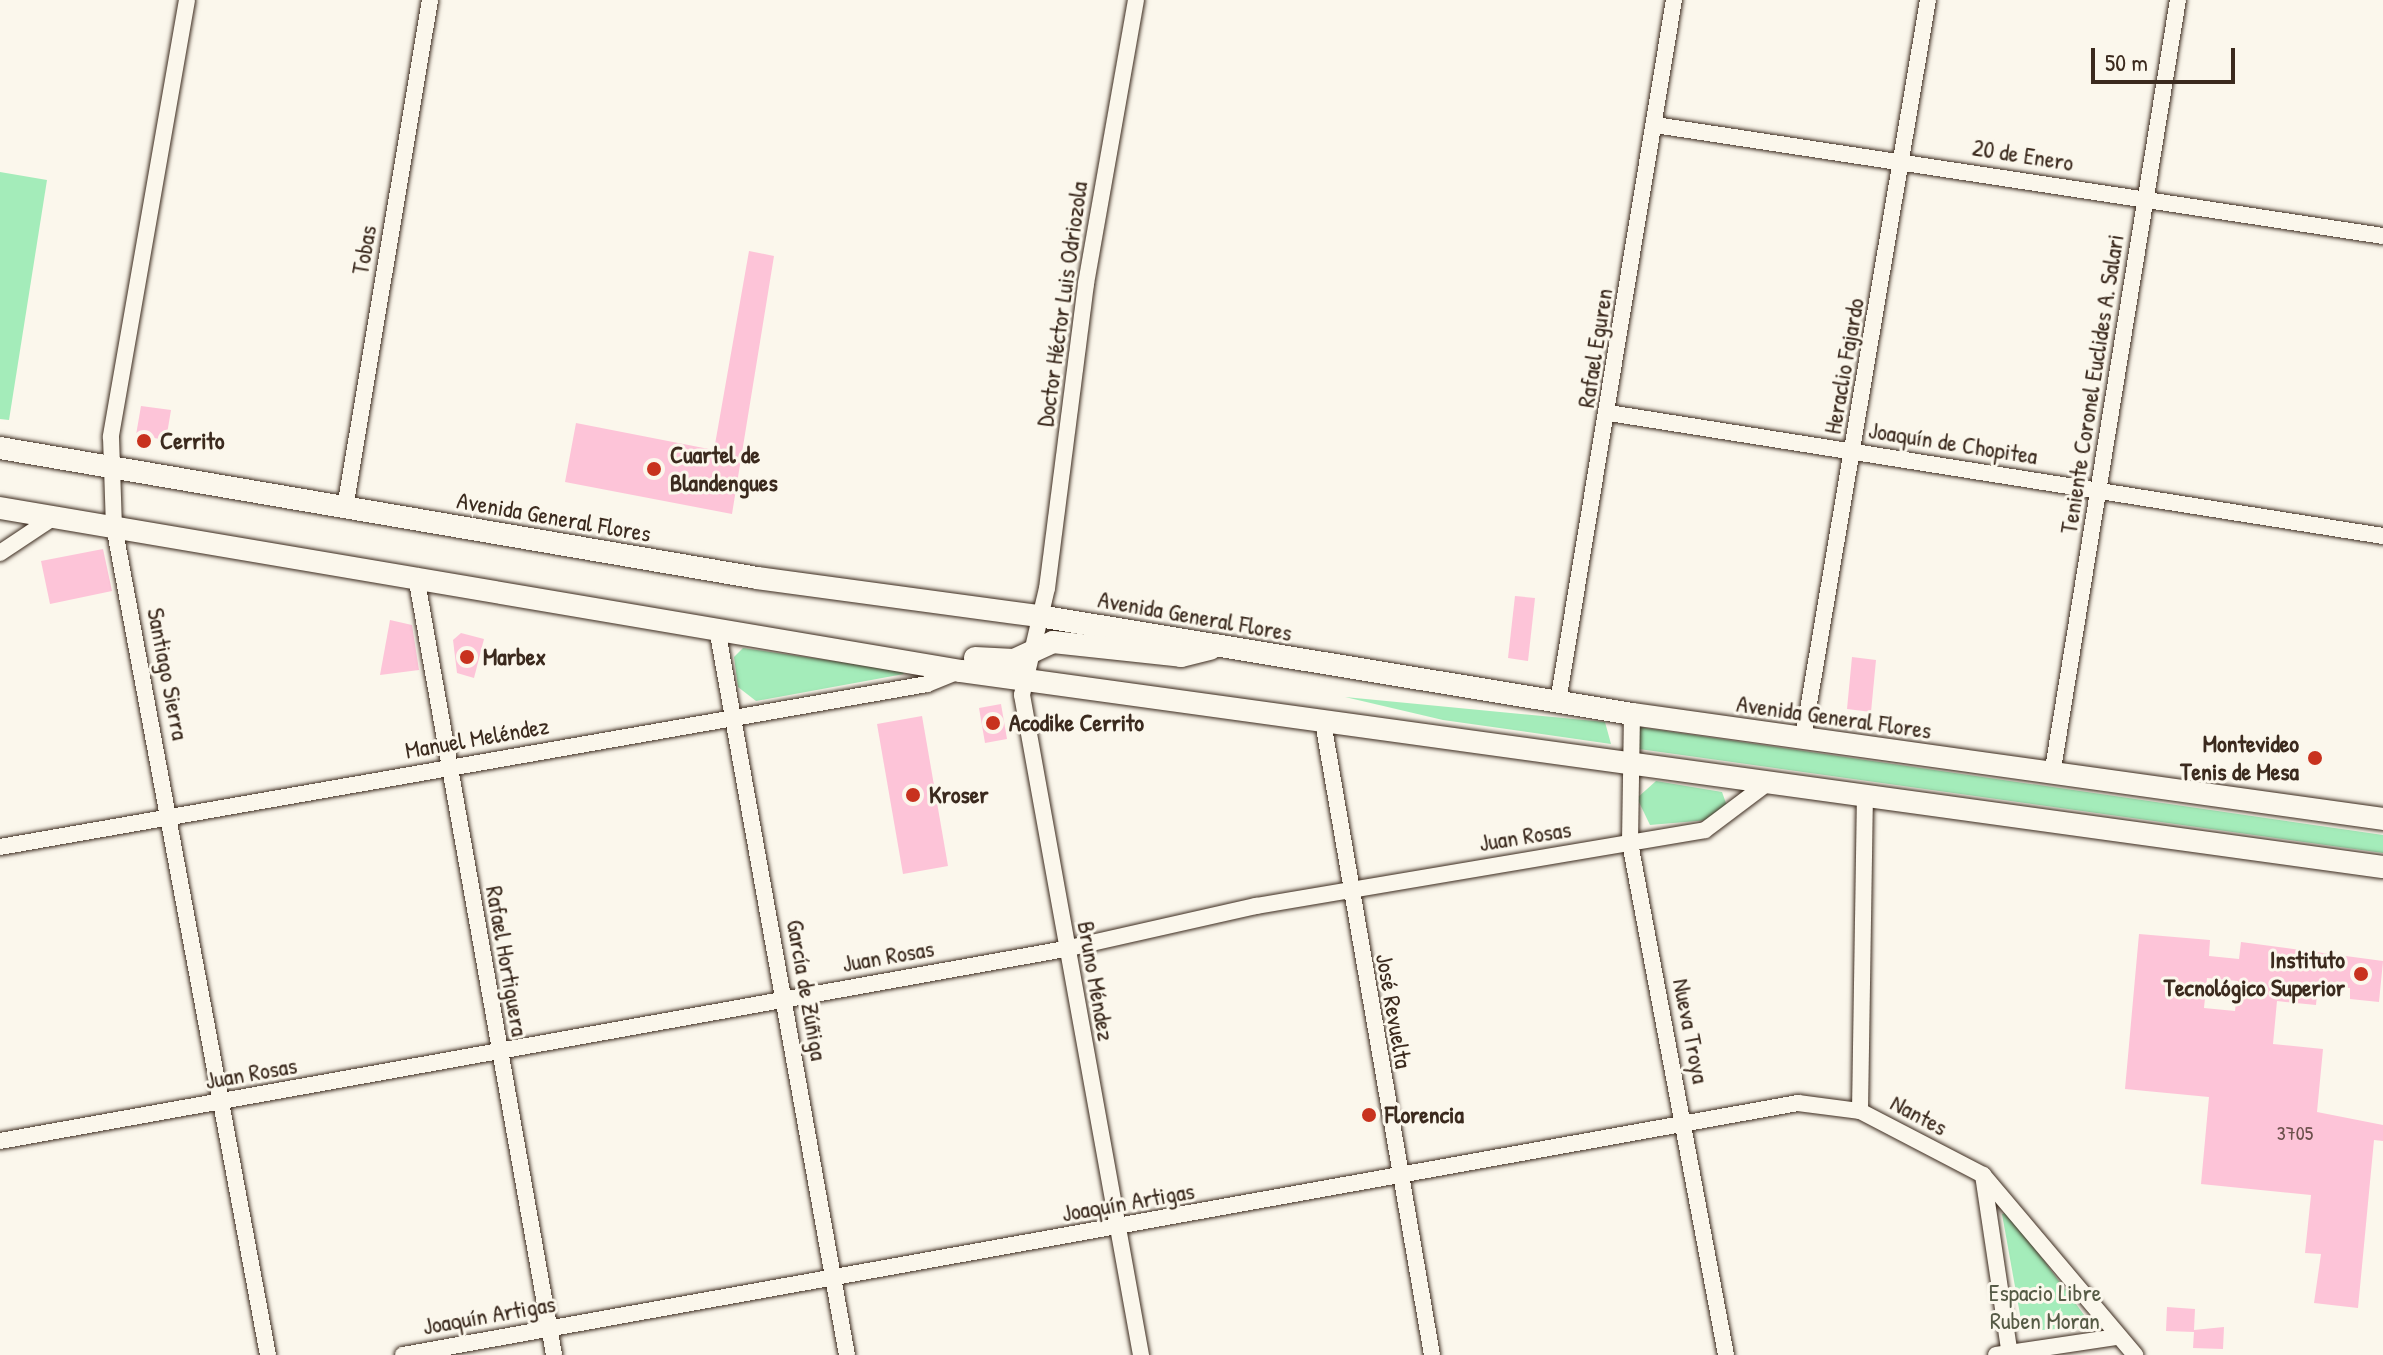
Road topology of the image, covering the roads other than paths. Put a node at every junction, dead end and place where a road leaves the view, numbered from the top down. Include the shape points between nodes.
1 (187, 0) edge
2 (430, 0) edge
3 (1136, 0) edge
4 (1674, 0) edge
5 (1928, 0) edge
6 (2178, 0) edge
7 (1655, 125) junction
8 (1902, 161) junction
9 (2146, 198) junction
10 (2383, 236) edge
11 (1609, 413) junction
12 (0, 448) edge
13 (1854, 451) junction
14 (112, 466) junction
15 (2099, 491) junction
16 (0, 508) edge
17 (345, 508) junction
18 (54, 517) junction
19 (114, 526) junction
20 (2383, 536) edge
21 (0, 553) edge
22 (416, 576) junction
23 (1039, 616) junction
24 (718, 634) junction
25 (1223, 648) junction
26 (1032, 650) junction
27 (903, 662) junction
28 (961, 671) junction
29 (1024, 679) junction
30 (1558, 702) junction
31 (1632, 714) junction
32 (734, 716) junction
33 (1323, 722) junction
34 (1803, 739) junction
35 (1627, 761) junction
36 (447, 768) junction
37 (2052, 775) junction
38 (1769, 782) junction
39 (1865, 797) junction
40 (172, 819) junction
41 (2383, 819) edge
42 (1630, 843) junction
43 (0, 847) edge
44 (2383, 867) edge
45 (1349, 889) junction
46 (1065, 949) junction
47 (785, 999) junction
48 (499, 1051) junction
49 (223, 1103) junction
50 (1860, 1111) junction
51 (1685, 1123) junction
52 (0, 1141) edge
53 (1983, 1175) junction
54 (1399, 1177) junction
55 (1118, 1228) junction
56 (833, 1278) junction
57 (550, 1328) junction
58 (2116, 1337) junction
59 (2005, 1354) edge
60 (268, 1355) edge
61 (403, 1355) edge
62 (554, 1355) edge
63 (847, 1355) edge
64 (1141, 1355) edge
65 (1432, 1355) edge
66 (1726, 1355) edge
67 (2135, 1355) edge

1 - 14 street, Santiago Sierra via 111,437
2 - 17 street, Tobas
3 - 23 street, Doctor Héctor Luis Odriozola
4 - 7 street, Rafael Eguren
5 - 8 street, Heraclio Fajardo
6 - 9 street, Teniente Coronel Euclides A. Salari
7 - 8 street, 20 de Enero
7 - 11 street, Rafael Eguren
8 - 9 street, 20 de Enero
8 - 13 street, Heraclio Fajardo
9 - 10 street, 20 de Enero
9 - 15 street, Teniente Coronel Euclides A. Salari
11 - 13 street, Joaquín de Chopitea
11 - 30 street, Rafael Eguren
12 - 14 main road, Avenida General Flores
13 - 15 street, Joaquín de Chopitea
13 - 34 street, Heraclio Fajardo
14 - 17 main road, Avenida General Flores
14 - 19 street, Santiago Sierra
15 - 20 street, Joaquín de Chopitea
15 - 37 street, Teniente Coronel Euclides A. Salari
16 - 18 main road
17 - 23 main road, Avenida General Flores via 757,578
18 - 19 main road
18 - 21 street
19 - 22 main road
19 - 40 street, Santiago Sierra
22 - 24 main road
22 - 36 street, Rafael Hortiguera
23 - 25 main road, Avenida General Flores
23 - 26 street, Bruno Méndez
24 - 27 main road
24 - 32 street, García de Zúñiga
25 - 26 main road via 1181,656 1073,643
25 - 30 main road, Avenida General Flores
26 - 27 main road via 1014,660 935,653
26 - 29 street, Bruno Méndez
27 - 28 main road
28 - 29 main road
28 - 32 street, Manuel Meléndez via 927,684
29 - 33 main road
29 - 46 street, Bruno Méndez
30 - 31 main road, Avenida General Flores
31 - 34 main road, Avenida General Flores
31 - 35 street, Nueva Troya
32 - 36 street, Manuel Meléndez
32 - 47 street, García de Zúñiga
33 - 35 main road
33 - 45 street, José Revuelta
34 - 37 main road, Avenida General Flores
35 - 38 main road
35 - 42 street, Nueva Troya
36 - 40 street, Manuel Meléndez
36 - 48 street, Rafael Hortiguera
37 - 41 main road, Avenida General Flores
38 - 39 main road
38 - 42 street, Juan Rosas via 1705,830
39 - 44 main road
39 - 50 street, Nantes
40 - 43 street, Manuel Meléndez
40 - 49 street, Santiago Sierra
42 - 45 street, Juan Rosas
42 - 51 street, Nueva Troya
45 - 46 street, Juan Rosas
45 - 54 street, José Revuelta
46 - 47 street, Juan Rosas
46 - 55 street, Bruno Méndez
47 - 48 street, Juan Rosas
47 - 56 street, García de Zúñiga
48 - 49 street, Juan Rosas
48 - 57 street, Rafael Hortiguera
49 - 52 street, Juan Rosas
49 - 60 street, Santiago Sierra
50 - 51 street, Joaquín Artigas via 1798,1103
50 - 53 street, Nantes
51 - 54 street, Joaquín Artigas
51 - 66 street, Nueva Troya
53 - 58 street, Nantes
53 - 59 street
54 - 55 street, Joaquín Artigas
54 - 65 street, José Revuelta
55 - 56 street, Joaquín Artigas
55 - 64 street, Bruno Méndez
56 - 57 street, Joaquín Artigas
56 - 63 street, García de Zúñiga
57 - 61 street, Joaquín Artigas
57 - 62 street, Rafael Hortiguera
58 - 59 street
58 - 67 street, Nantes

